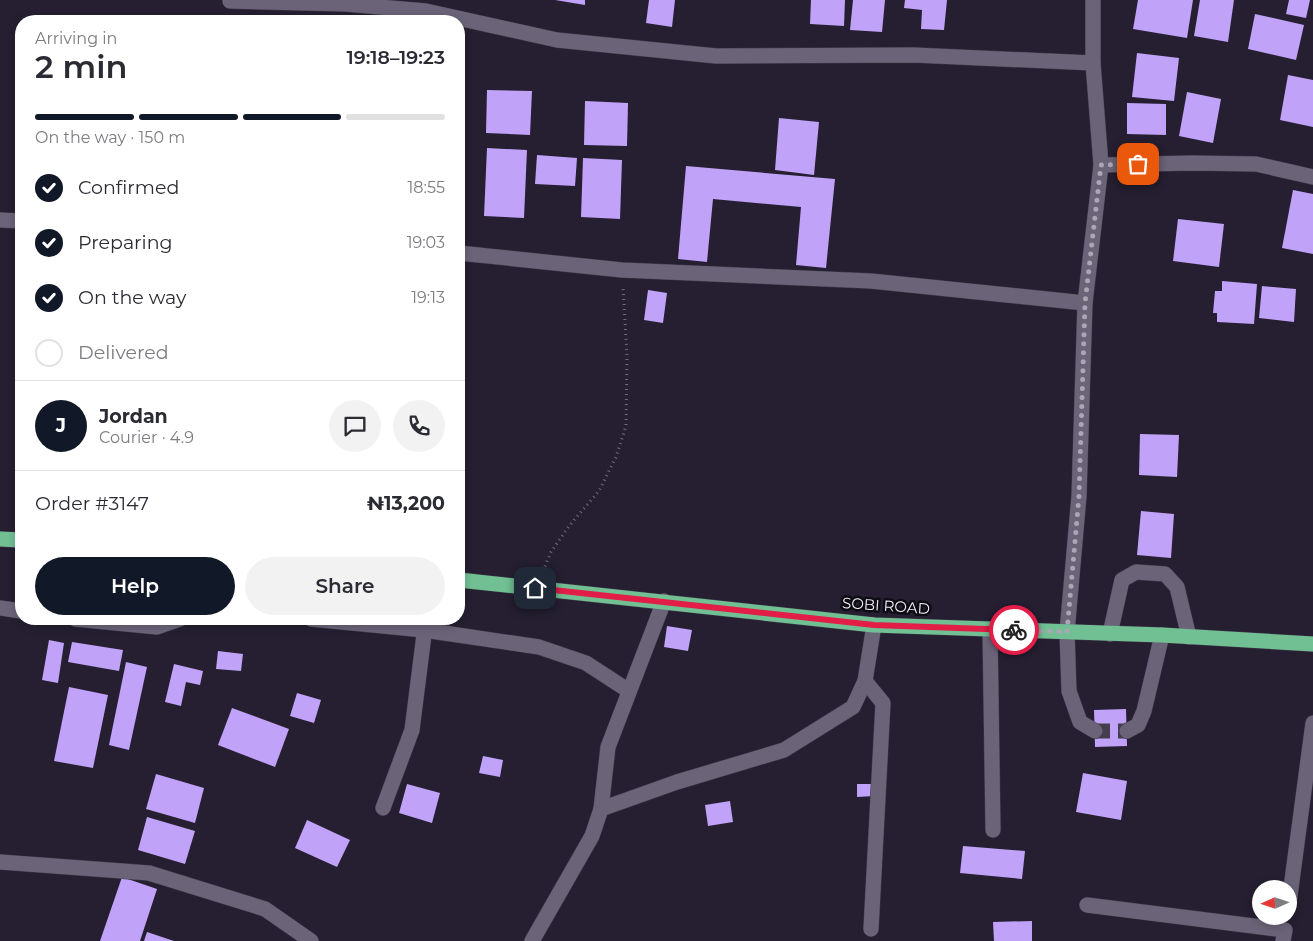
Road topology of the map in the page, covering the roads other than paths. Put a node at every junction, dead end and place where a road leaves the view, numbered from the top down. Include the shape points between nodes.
1 (1093, 0) edge
2 (230, 1) edge
3 (444, 15) edge
4 (465, 20) edge
5 (1093, 62) junction
6 (1101, 165) junction
7 (1313, 177) edge
8 (0, 220) edge
9 (15, 221) edge
10 (465, 254) edge
11 (1085, 303) junction
12 (0, 538) edge
13 (15, 539) edge
14 (465, 581) edge
15 (664, 601) junction
16 (0, 608) edge
17 (15, 610) edge
18 (136, 625) edge
19 (163, 625) edge
20 (425, 625) edge
21 (430, 625) edge
22 (874, 625) junction
23 (990, 629) junction
24 (1067, 632) junction
25 (1110, 634) junction
26 (1162, 635) junction
27 (1189, 637) junction
28 (1313, 644) edge
29 (865, 681) junction
30 (629, 690) junction
31 (1313, 724) edge
32 (1095, 731) tunnel mouth
33 (1127, 731) dead end
34 (383, 808) dead end
35 (601, 809) junction
36 (993, 830) dead end
37 (0, 862) edge
38 (1292, 880) edge
39 (1087, 905) dead end
40 (871, 929) dead end
41 (1285, 929) edge
42 (311, 941) edge
43 (532, 941) edge

1 - 5 street
2 - 3 street via 345,4
4 - 5 street via 557,40 716,56 914,55
5 - 6 street
6 - 7 street via 1256,164
6 - 11 street
8 - 9 street
10 - 11 street via 622,270 871,281
11 - 24 street via 1079,496
12 - 13 highway
14 - 15 highway, SOBI ROAD
15 - 22 highway, SOBI ROAD
15 - 30 street
16 - 17 street
18 - 19 street
20 - 34 street via 412,730
21 - 30 street via 539,647 586,663
22 - 23 highway, SOBI ROAD
22 - 29 street
23 - 24 highway, SOBI ROAD
23 - 36 street
24 - 25 highway, SOBI ROAD
24 - 32 street via 1069,691 1080,722
25 - 26 highway, SOBI ROAD
25 - 27 street via 1122,580 1136,572 1165,574 1177,587
26 - 27 highway, SOBI ROAD
26 - 33 street via 1144,711 1138,725
27 - 28 highway, SOBI ROAD
29 - 35 street via 853,707 784,750
29 - 40 street via 883,703
30 - 35 street via 608,747
31 - 38 street
35 - 43 street via 592,836
37 - 42 street via 150,873 265,910
39 - 41 street

